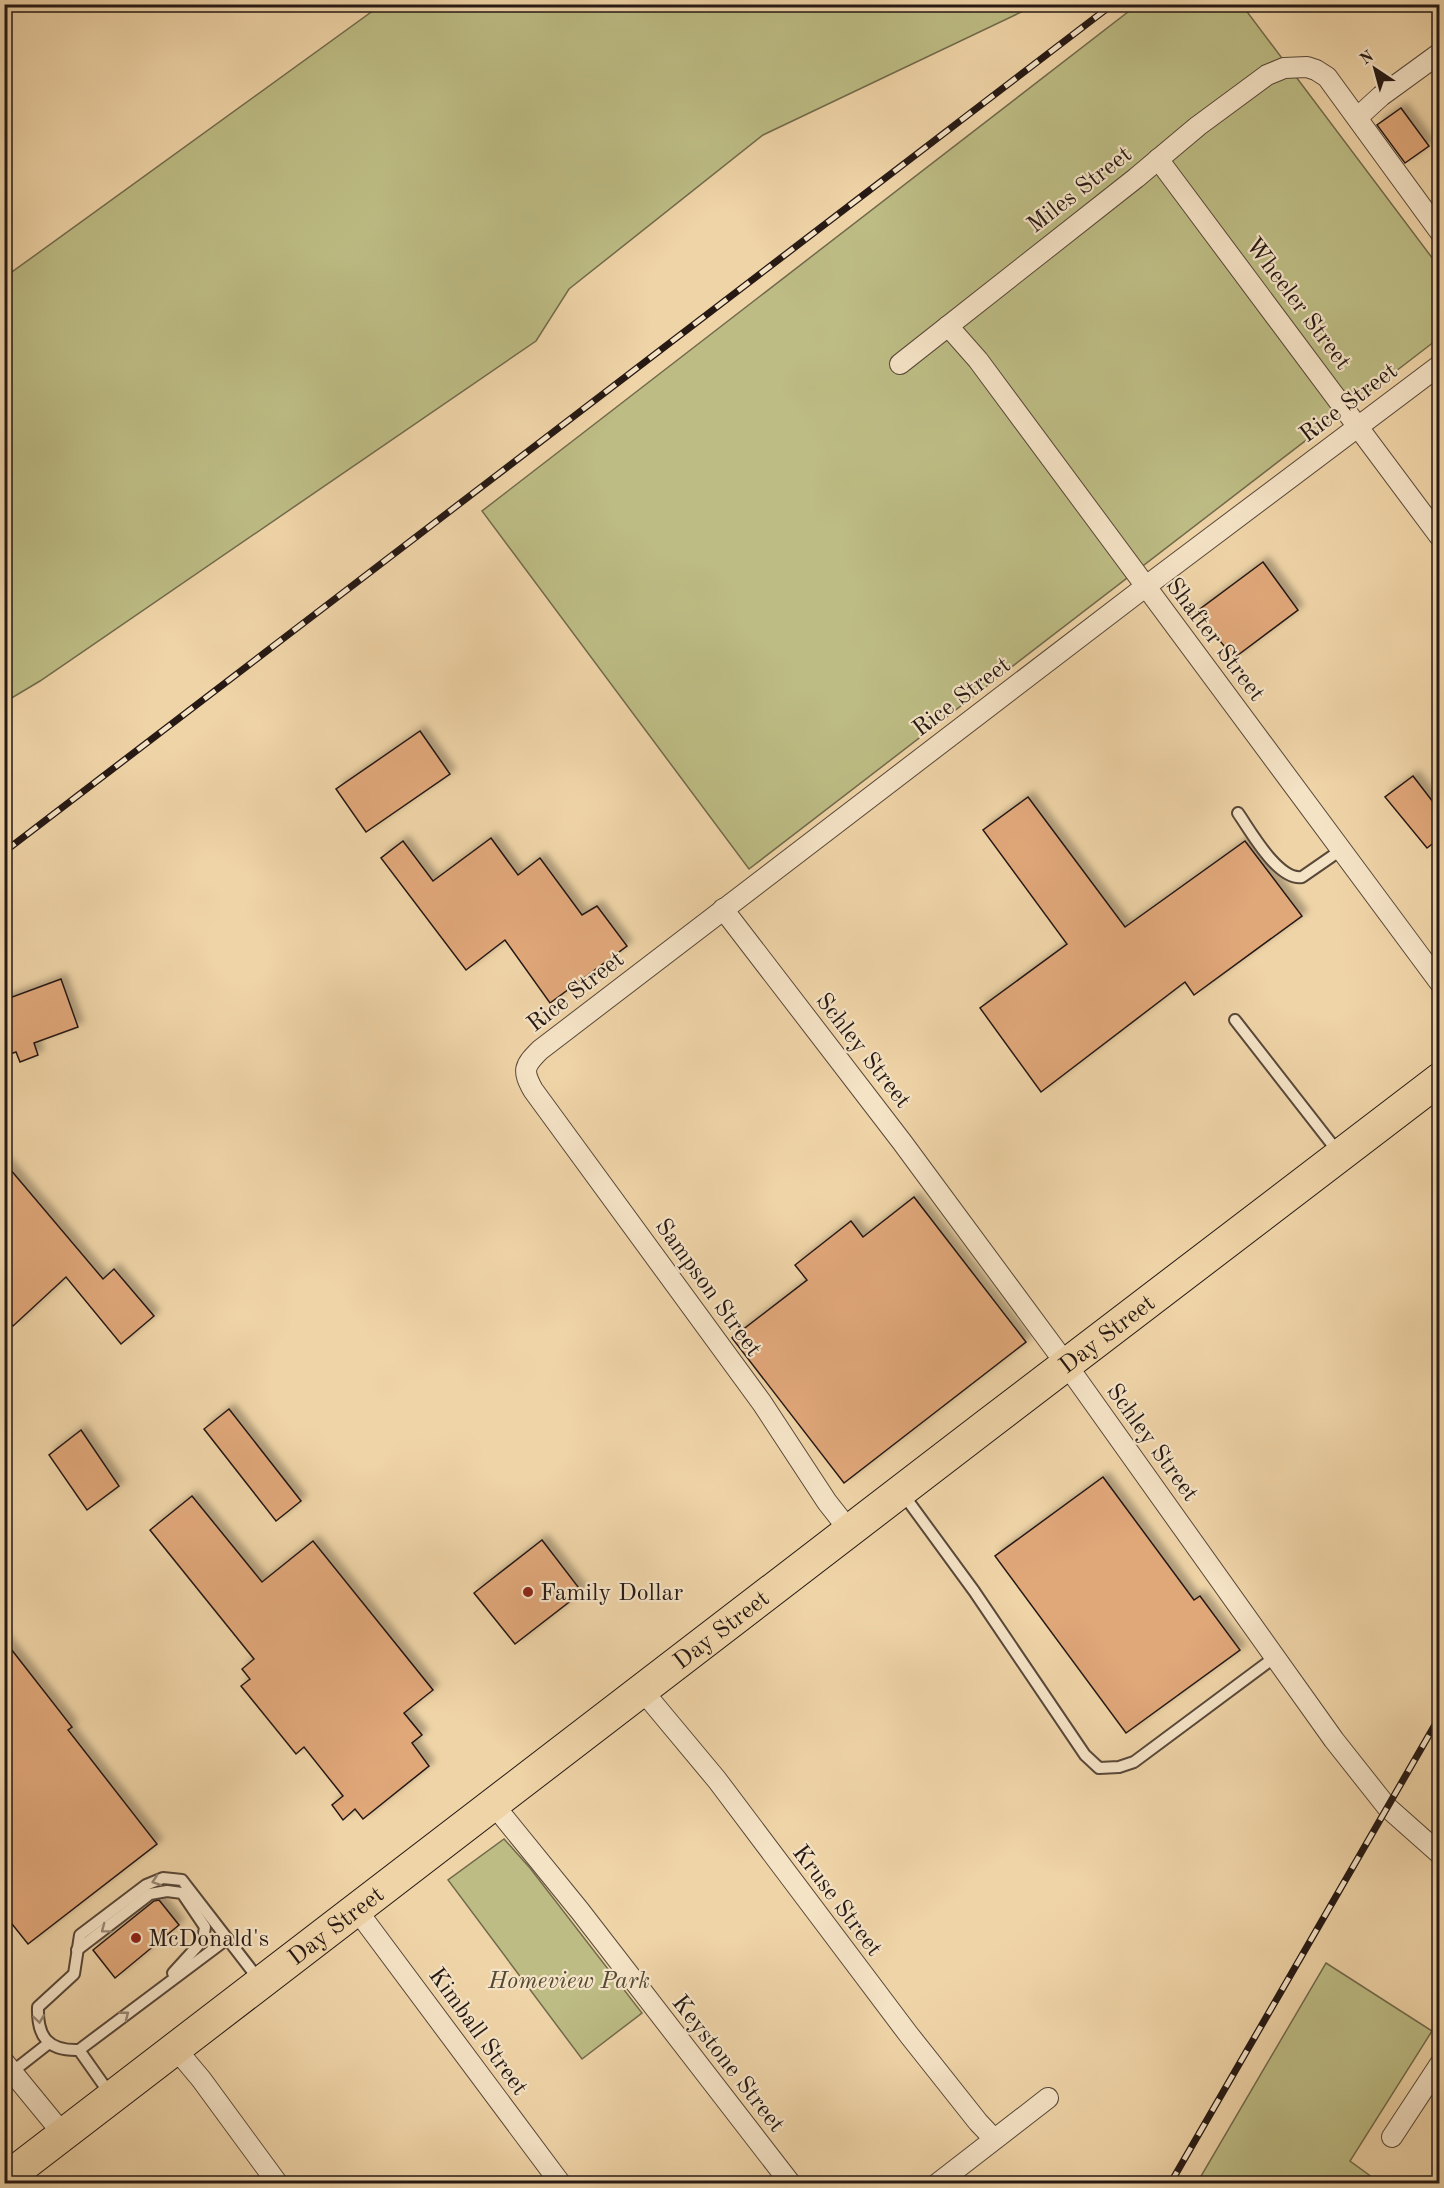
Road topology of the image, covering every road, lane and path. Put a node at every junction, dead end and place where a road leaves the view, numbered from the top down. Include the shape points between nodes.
1 (1440, 53) edge
2 (1358, 117) junction
3 (1158, 159) junction
4 (1440, 232) edge
5 (948, 326) junction
6 (900, 364) dead end
7 (1440, 365) edge
8 (1358, 426) junction
9 (1440, 537) edge
10 (1145, 587) junction
11 (1238, 813) dead end
12 (1341, 850) junction
13 (723, 909) junction
14 (1440, 983) edge
15 (1235, 1020) dead end
16 (526, 1076) joint
17 (1440, 1079) edge
18 (1340, 1155) junction
19 (1066, 1364) junction
20 (901, 1491) junction
21 (849, 1530) junction
22 (1275, 1657) junction
23 (642, 1690) junction
24 (493, 1804) junction
25 (1440, 1854) edge
26 (356, 1909) junction
27 (227, 1939) junction
28 (77, 1950) junction
29 (261, 1982) junction
30 (161, 1987) junction
31 (49, 2043) junction
32 (175, 2048) junction
33 (79, 2050) junction
34 (1440, 2064) edge
35 (8, 2067) edge
36 (112, 2096) junction
37 (1048, 2098) dead end
38 (63, 2134) junction
39 (1392, 2137) dead end
40 (994, 2139) junction
41 (9, 2173) edge
42 (278, 2184) edge
43 (561, 2184) edge
44 (791, 2184) edge
45 (938, 2184) edge

1 - 2 street
2 - 3 street, Miles Street via 1327,77 1316,70 1284,68 1235,97
2 - 4 street
3 - 5 street, Miles Street
3 - 8 street, Wheeler Street
5 - 6 street, Miles Street
5 - 10 street, Shafter Street via 978,360
7 - 8 street, Rice Street
8 - 9 street, Wheeler Street
8 - 10 street, Rice Street
10 - 12 street, Shafter Street
10 - 13 street, Rice Street
11 - 12 lane via 1272,863 1297,878
12 - 14 street, Shafter Street
13 - 16 street, Rice Street via 540,1050 529,1061
13 - 19 street, Schley Street
15 - 18 lane
16 - 21 street, Sampson Street
17 - 18 main road, Day Street
18 - 19 main road, Day Street
19 - 20 main road, Day Street
19 - 22 street, Schley Street
20 - 21 main road, Day Street
20 - 22 lane via 974,1591 1084,1755 1099,1768 1134,1762
21 - 23 main road, Day Street
22 - 25 street, Schley Street via 1388,1807
23 - 24 main road, Day Street
23 - 40 street, Kruse Street via 717,1780 909,2035
24 - 26 main road, Day Street
24 - 44 street, Keystone Street
26 - 29 main road, Day Street
26 - 43 street, Kimball Street
27 -> 28 lane via 182,1880 163,1878 146,1885 80,1935
27 - 29 lane
27 - 30 lane
30 -> 28 lane via 203,1940 205,1927 182,1893 150,1894
28 -> 31 lane via 74,1974 38,2007 38,2024
29 - 32 main road, Day Street
33 -> 30 lane
31 - 33 lane via 63,2050
31 - 35 lane
32 - 36 main road, Day Street
32 - 42 street
33 - 36 lane
34 - 39 street
35 - 38 street
36 - 38 main road, Day Street
37 - 40 street
38 - 41 main road, Day Street
40 - 45 street

